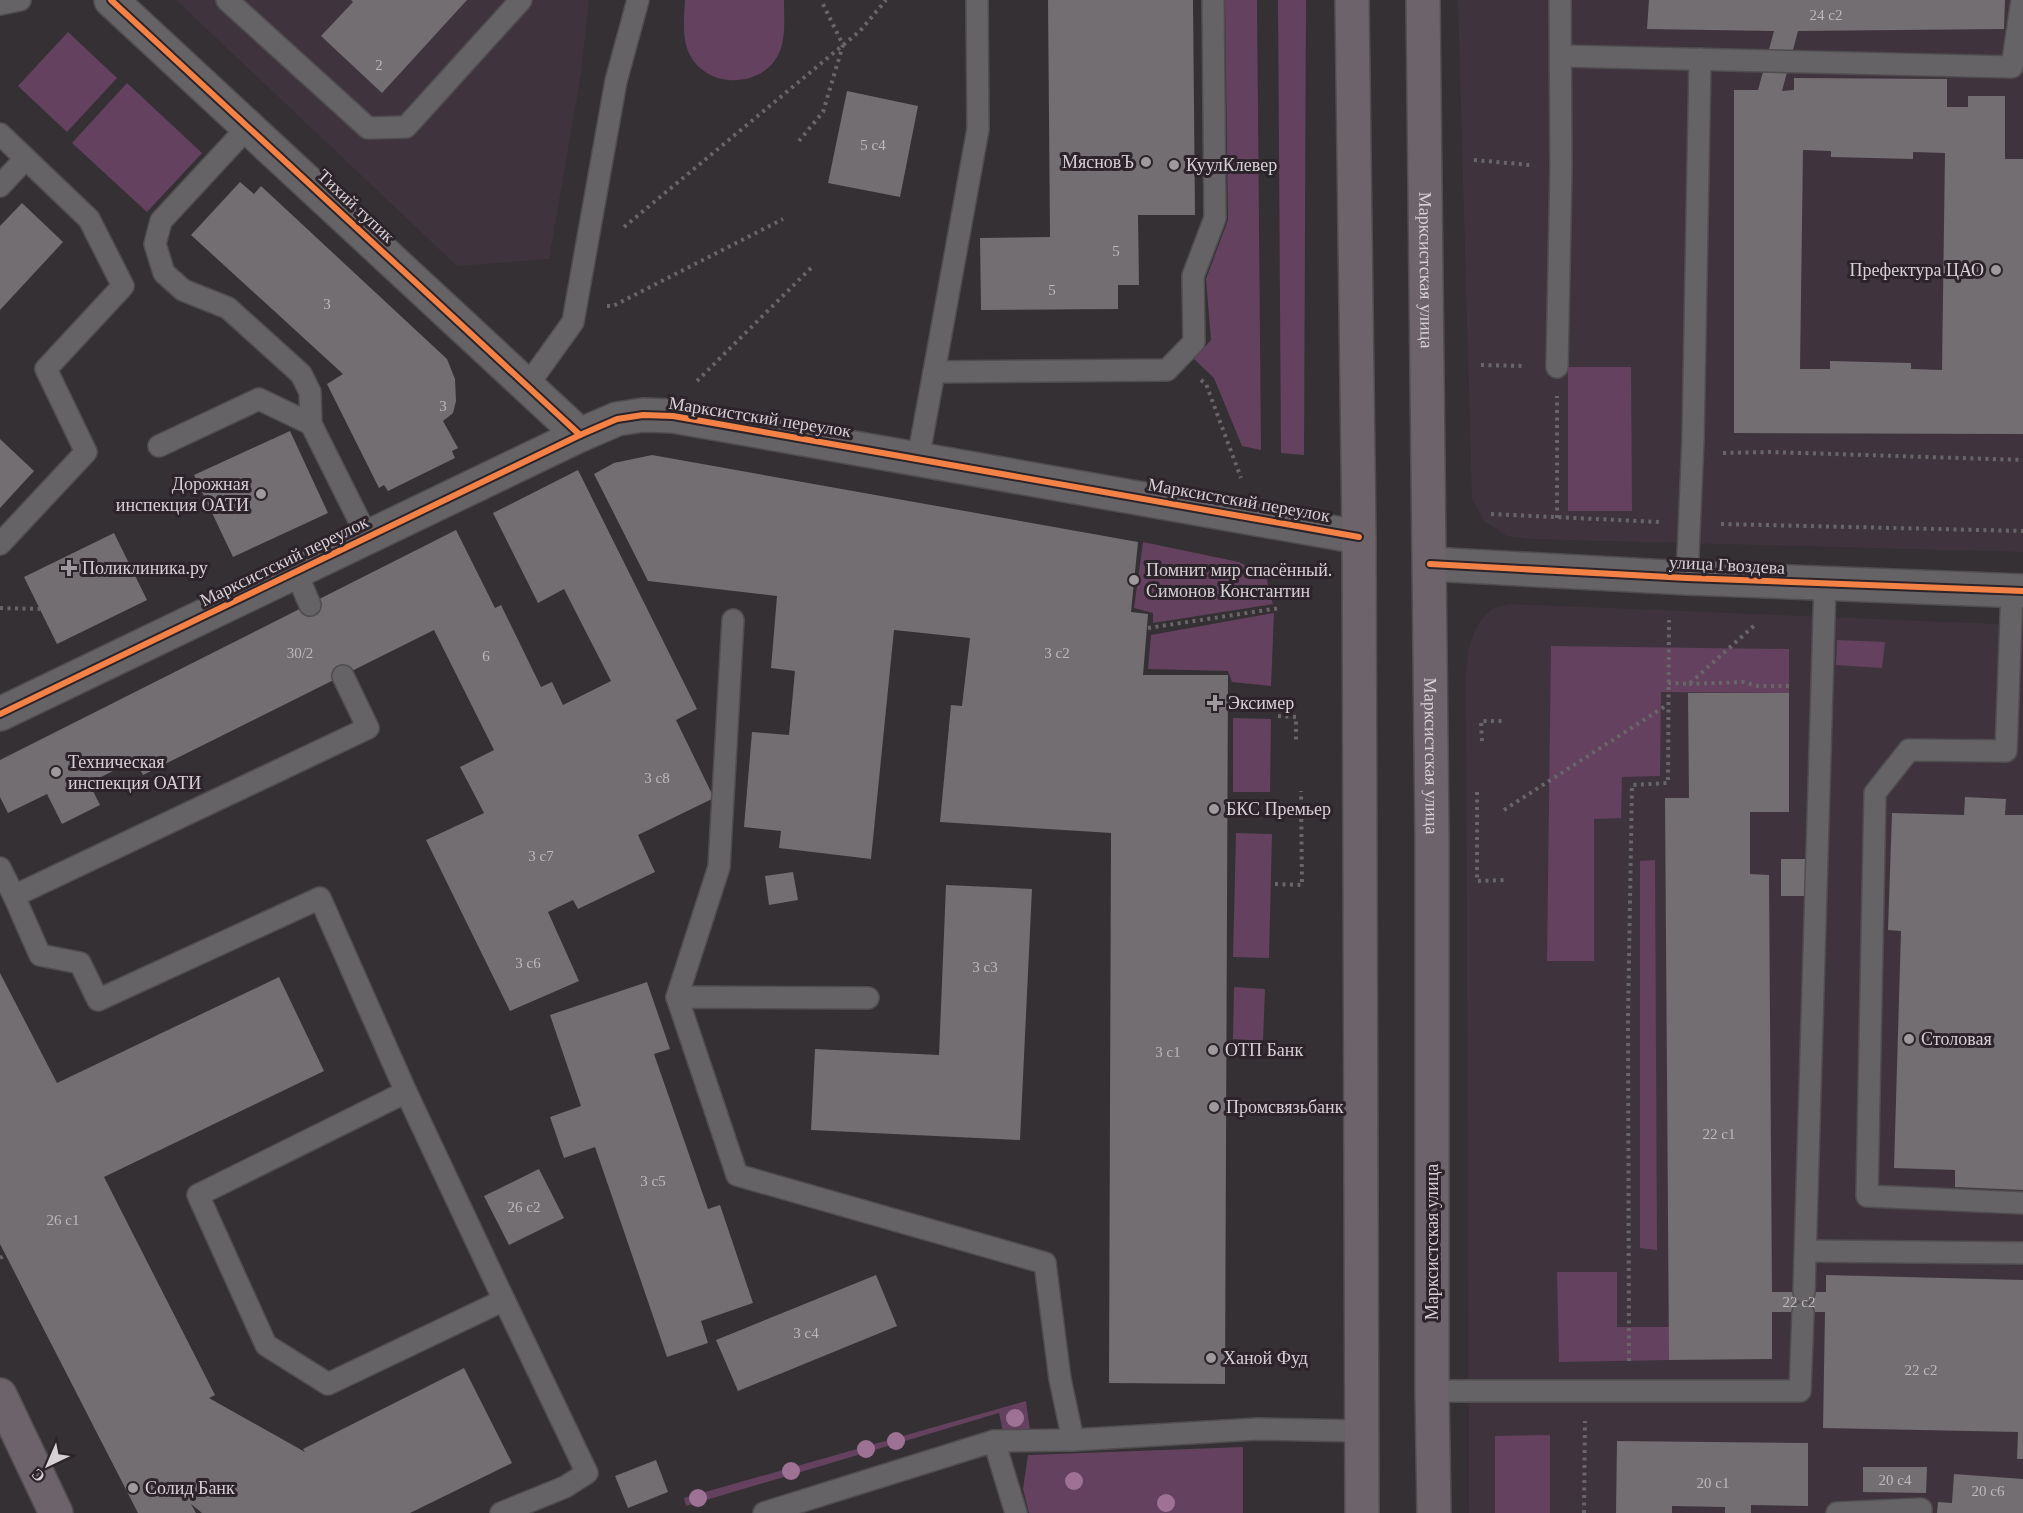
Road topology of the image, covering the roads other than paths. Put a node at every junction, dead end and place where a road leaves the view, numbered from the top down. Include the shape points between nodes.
1 (20, 0) edge
2 (111, 0) edge
3 (227, 0) edge
4 (521, 0) edge
5 (638, 0) edge
6 (977, 0) edge
7 (1213, 0) edge
8 (1352, 0) edge
9 (1423, 0) edge
10 (1560, 0) edge
11 (2022, 0) edge
12 (0, 4) edge
13 (1561, 57) junction
14 (1700, 59) junction
15 (248, 127) junction
16 (0, 134) edge
17 (26, 159) junction
18 (0, 186) edge
19 (1557, 367) road end
20 (934, 372) junction
21 (527, 386) junction
22 (311, 424) junction
23 (580, 435) junction
24 (159, 446) dead end
25 (918, 459) junction
26 (1359, 537) junction
27 (368, 538) junction
28 (0, 544) edge
29 (1430, 564) junction
30 (296, 572) junction
31 (1687, 578) junction
32 (1825, 584) junction
33 (2017, 590) edge
34 (310, 605) dead end
35 (733, 620) dead end
36 (343, 676) dead end
37 (0, 714) edge
38 (2014, 752) edge
39 (0, 868) edge
40 (14, 897) junction
41 (677, 997) junction
42 (868, 998) dead end
43 (406, 1092) junction
44 (2023, 1203) edge
45 (1806, 1251) junction
46 (2023, 1253) edge
47 (504, 1300) junction
48 (1432, 1391) junction
49 (0, 1395) edge
50 (1361, 1431) junction
51 (1073, 1440) junction
52 (994, 1442) junction
53 (56, 1513) edge
54 (501, 1513) edge
55 (764, 1513) edge
56 (1016, 1513) edge
57 (1362, 1513) edge
58 (1434, 1513) edge
59 (1837, 1513) edge
60 (1921, 1513) edge

1 - 12 lane
2 - 15 street, Тихий тупик
3 - 4 lane via 368,128 406,127
5 - 21 lane via 616,81 573,322
6 - 20 lane via 978,129
7 - 20 lane via 1215,218 1194,276 1194,342 1167,370
8 - 26 main road
9 - 29 main road, Марксистская улица
10 - 13 lane
11 - 14 lane via 2012,67
13 - 14 lane
13 - 19 lane
14 - 31 lane
15 - 21 street, Тихий тупик
15 - 22 lane via 160,221 155,244 164,273 183,290 228,308 301,374 310,393
16 - 17 lane
17 - 18 lane
17 - 28 lane via 89,219 123,286 46,369 86,452
20 - 25 lane
21 - 23 street, Тихий тупик
22 - 24 lane via 259,399
22 - 27 lane
23 - 25 street, Марксистский переулок via 617,419 673,416
23 - 27 street, Марксистский переулок
25 - 26 street, Марксистский переулок
26 - 50 main road
27 - 30 street, Марксистский переулок
29 - 31 street, улица Гвоздева
29 - 48 main road, Марксистская улица
30 - 34 lane
30 - 37 street, Марксистский переулок
31 - 32 street, улица Гвоздева
32 - 33 street, улица Гвоздева
32 - 45 lane
33 - 38 lane
35 - 41 lane via 719,867
36 - 40 lane via 368,728
38 - 44 lane via 1909,750 1875,793 1867,1196
39 - 40 lane
40 - 43 lane via 40,955 80,963 98,1000 320,898
41 - 42 lane
41 - 51 lane via 737,1175 1045,1263 1060,1379
43 - 47 lane
43 - 47 lane via 198,1195 266,1345 328,1384
45 - 46 lane
45 - 48 lane via 1800,1391
47 - 54 lane via 587,1473 565,1487
48 - 58 main road, Марксистская улица
49 - 53 main road
50 - 51 lane via 1257,1430
50 - 57 main road
51 - 52 lane
52 - 55 lane
52 - 56 lane
59 - 60 lane via 1921,1509

